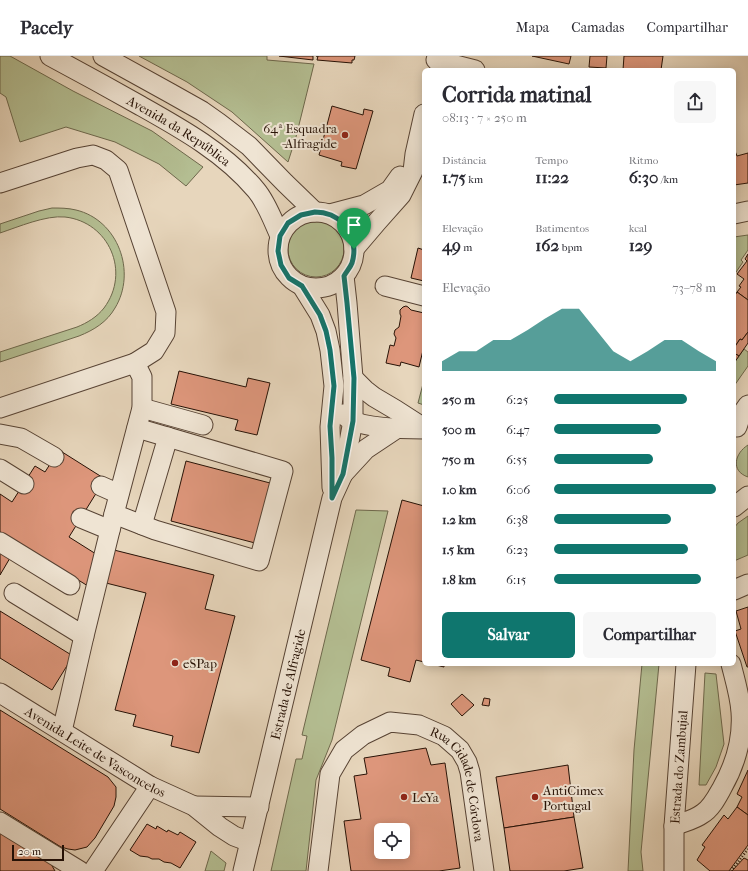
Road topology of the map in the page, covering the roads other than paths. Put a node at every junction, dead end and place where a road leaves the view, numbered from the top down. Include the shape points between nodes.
1 (50, 56) edge
2 (103, 56) edge
3 (436, 62) edge
4 (465, 68) edge
5 (422, 123) edge
6 (415, 154) junction
7 (0, 183) edge
8 (748, 211) edge
9 (323, 213) junction
10 (736, 214) edge
11 (280, 236) junction
12 (354, 249) junction
13 (344, 276) junction
14 (302, 286) junction
15 (384, 286) dead end
16 (422, 296) edge
17 (135, 363) junction
18 (354, 378) junction
19 (334, 386) junction
20 (748, 405) edge
21 (0, 408) edge
22 (142, 408) junction
23 (353, 421) junction
24 (203, 426) dead end
25 (740, 427) edge
26 (137, 428) junction
27 (422, 428) edge
28 (396, 429) junction
29 (422, 429) edge
30 (0, 434) edge
31 (168, 437) junction
32 (54, 458) dead end
33 (0, 470) edge
34 (343, 474) junction
35 (24, 484) dead end
36 (101, 486) dead end
37 (736, 492) edge
38 (119, 494) junction
39 (748, 495) edge
40 (332, 498) junction
41 (736, 505) edge
42 (81, 518) dead end
43 (112, 522) junction
44 (142, 525) junction
45 (0, 542) edge
46 (748, 584) edge
47 (70, 585) dead end
48 (736, 589) edge
49 (14, 593) dead end
50 (84, 636) junction
51 (686, 666) edge
52 (731, 666) edge
53 (0, 693) edge
54 (62, 731) junction
55 (150, 786) junction
56 (194, 806) junction
57 (258, 807) junction
58 (0, 822) edge
59 (674, 826) junction
60 (250, 842) junction
61 (80, 871) edge
62 (93, 871) edge
63 (243, 871) edge
64 (318, 871) edge
65 (484, 871) edge
66 (674, 871) edge

1 - 11 street, Avenida da República via 204,143 235,168 257,191
2 - 9 street, Avenida da República via 219,123 249,146 285,183
3 - 4 street
5 - 6 street
6 - 9 street via 390,190 364,205
6 - 12 street via 413,172 401,195
7 - 17 street via 93,155 106,160 118,170 166,312 165,333 154,351
8 - 10 street
9 - 11 street via 301,215 288,223
9 - 12 street via 343,222 351,234
11 - 14 street via 278,251 281,265 289,278
12 - 13 street via 352,264
13 - 14 street via 331,285 317,288
13 - 18 street, Estrada de Alfragide
14 - 19 street, Estrada de Alfragide via 320,315 326,331
15 - 16 street
17 - 21 street
17 - 22 street via 142,377
18 - 23 street, Estrada de Alfragide
18 - 27 street via 364,390
19 - 23 street via 344,415
19 - 40 street, Estrada de Alfragide via 330,426
20 - 25 street via 741,415
22 - 24 street
22 - 26 street
23 - 28 street
23 - 34 street, Estrada de Alfragide
26 - 31 street
26 - 38 street
28 - 29 street
28 - 34 street via 366,449
30 - 32 street via 21,438
31 - 44 street
31 - 44 street via 283,471 259,561
33 - 35 street
34 - 40 street, Estrada de Alfragide
36 - 38 street
37 - 39 street
38 - 43 street
39 - 41 street
40 - 57 street, Estrada de Alfragide
42 - 43 street
43 - 44 street
43 - 50 street
45 - 47 street
46 - 48 street
49 - 50 street
50 - 54 street
51 - 59 street, Estrada do Zambujal
52 - 59 street via 741,712 740,736 730,774 708,809
53 - 54 street, Avenida Leite de Vasconcelos
54 - 55 street, Avenida Leite de Vasconcelos
55 - 56 street, Avenida Leite de Vasconcelos
55 - 62 street
56 - 57 street, Avenida Leite de Vasconcelos
56 - 60 street, Avenida Leite de Vasconcelos via 220,827
57 - 60 street, Estrada de Alfragide
58 - 61 street
59 - 66 street, Estrada do Zambujal
60 - 63 street, Estrada de Alfragide
64 - 65 street, Rua Cidade de Córdova via 330,774 344,750 363,735 390,722 419,725 444,736 460,750 470,772

